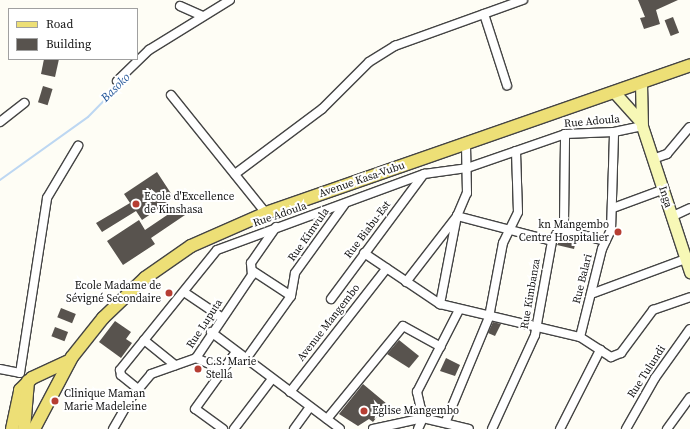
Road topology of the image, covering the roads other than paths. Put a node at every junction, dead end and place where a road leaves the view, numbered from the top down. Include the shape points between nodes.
1 (230, 0) edge
2 (523, 0) edge
3 (180, 6) dead end
4 (484, 14) junction
5 (202, 16) junction
6 (690, 65) edge
7 (117, 81) dead end
8 (641, 83) junction
9 (507, 85) dead end
10 (614, 92) junction
11 (171, 95) dead end
12 (24, 103) dead end
13 (0, 122) edge
14 (641, 124) junction
15 (690, 127) edge
16 (614, 132) junction
17 (565, 134) junction
18 (466, 144) junction
19 (78, 146) dead end
20 (516, 151) junction
21 (653, 159) junction
22 (467, 168) junction
23 (235, 174) junction
24 (424, 174) junction
25 (662, 190) junction
26 (344, 205) junction
27 (614, 208) junction
28 (690, 208) edge
29 (266, 213) junction
30 (457, 216) junction
31 (671, 217) junction
32 (277, 226) junction
33 (560, 229) junction
34 (508, 230) junction
35 (552, 241) junction
36 (605, 241) junction
37 (364, 253) junction
38 (688, 266) edge
39 (387, 268) junction
40 (253, 272) junction
41 (406, 282) junction
42 (184, 292) junction
43 (591, 294) junction
44 (291, 296) junction
45 (690, 297) edge
46 (331, 299) dead end
47 (440, 304) junction
48 (459, 310) junction
49 (221, 317) junction
50 (488, 317) junction
51 (534, 324) junction
52 (690, 329) edge
53 (211, 332) junction
54 (580, 337) junction
55 (144, 340) junction
56 (441, 347) junction
57 (600, 350) junction
58 (236, 352) junction
59 (72, 357) junction
60 (196, 358) junction
61 (246, 359) junction
62 (175, 365) junction
63 (0, 369) edge
64 (223, 370) junction
65 (272, 379) junction
66 (24, 385) junction
67 (54, 389) junction
68 (138, 389) junction
69 (290, 392) junction
70 (690, 397) edge
71 (310, 407) junction
72 (423, 418) junction
73 (327, 419) junction
74 (446, 421) junction
75 (465, 428) edge
76 (12, 429) edge
77 (24, 429) edge
78 (34, 429) edge
79 (113, 429) edge
80 (223, 429) edge
81 (234, 429) edge
82 (294, 429) edge
83 (340, 429) edge
84 (373, 429) edge
85 (418, 429) edge
86 (492, 429) edge
87 (560, 429) edge
88 (626, 429) edge
89 (667, 429) edge

1 - 5 street
2 - 4 street
3 - 5 street
4 - 9 street
4 - 23 street via 395,46 368,62 322,108
5 - 7 street via 149,50
6 - 8 main road, Avenue Kasa-Vubu
8 - 10 main road, Avenue Kasa-Vubu
8 - 14 street, Inga
10 - 14 street, Inga
10 - 18 main road, Avenue Kasa-Vubu
11 - 23 street
12 - 13 street
14 - 16 street, Rue Adoula
14 - 21 street, Inga
15 - 21 street via 667,154
16 - 17 street, Rue Adoula
16 - 27 street, Rue Balari
17 - 20 street, Rue Adoula
17 - 33 street, Rue Kimbanza via 564,222
18 - 22 street
18 - 29 main road, Avenue Kasa-Vubu
19 - 66 street via 46,198
20 - 22 street, Rue Adoula
20 - 34 street via 518,212
21 - 25 street, Inga
22 - 24 street, Rue Adoula
22 - 30 street via 467,193
23 - 29 street
24 - 26 street, Rue Adoula
24 - 37 street, Rue Biabu-Est
25 - 27 street
25 - 31 street, Inga
26 - 32 street, Rue Adoula
26 - 44 street, Rue Kimvula via 295,273
27 - 36 street, Rue Balari via 611,230
28 - 31 street
29 - 59 main road, Avenue Kasa-Vubu via 191,246 156,269 113,307
30 - 34 street
30 - 41 street
30 - 47 street
31 - 38 street, Inga
32 - 40 street, Rue Luputa via 251,263
32 - 42 street, Rue Adoula via 217,250
33 - 35 street, Rue Kimbanza
33 - 36 street
34 - 35 street
34 - 50 street
35 - 51 street, Rue Kimbanza
36 - 43 street, Rue Balari
37 - 39 street
37 - 46 street, Rue Biabu-Est
38 - 43 street
39 - 41 street
39 - 69 street, Avenue Mangembo
40 - 44 street
40 - 49 street, Rue Luputa
41 - 47 street
42 - 49 street
42 - 55 street, Rue Adoula
43 - 54 street, Rue Balari
44 - 61 street, Rue Kimvula
45 - 57 street via 653,310 617,357
47 - 48 street
48 - 50 street
48 - 56 street
49 - 53 street, Rue Luputa
50 - 51 street
50 - 74 street
51 - 54 street
51 - 86 street, Rue Kimbanza via 535,335
52 - 88 street, Rue Tulundi via 648,388
53 - 58 street
53 - 60 street, Rue Luputa
54 - 57 street
55 - 62 street
55 - 68 street, Rue Adoula via 120,373
56 - 72 street via 417,392
56 - 73 street via 403,326
57 - 87 street
58 - 61 street
58 - 64 street
59 - 66 main road, Avenue Kasa-Vubu via 59,368
59 - 67 main road, Avenue Kasa-Vubu
60 - 62 street, Rue Luputa
60 - 64 street
61 - 65 street
62 - 68 street, Rue Luputa via 156,371
63 - 66 street
64 - 80 street via 197,406 197,410
65 - 69 street
65 - 81 street
66 - 67 main road via 42,399
66 - 76 main road
66 - 77 main road
67 - 78 main road, Avenue Kasa-Vubu
68 - 79 street, Rue Luputa
69 - 71 street
70 - 89 street
71 - 73 street
71 - 82 street
72 - 74 street
72 - 84 street
72 - 85 street
73 - 83 street
74 - 75 street

